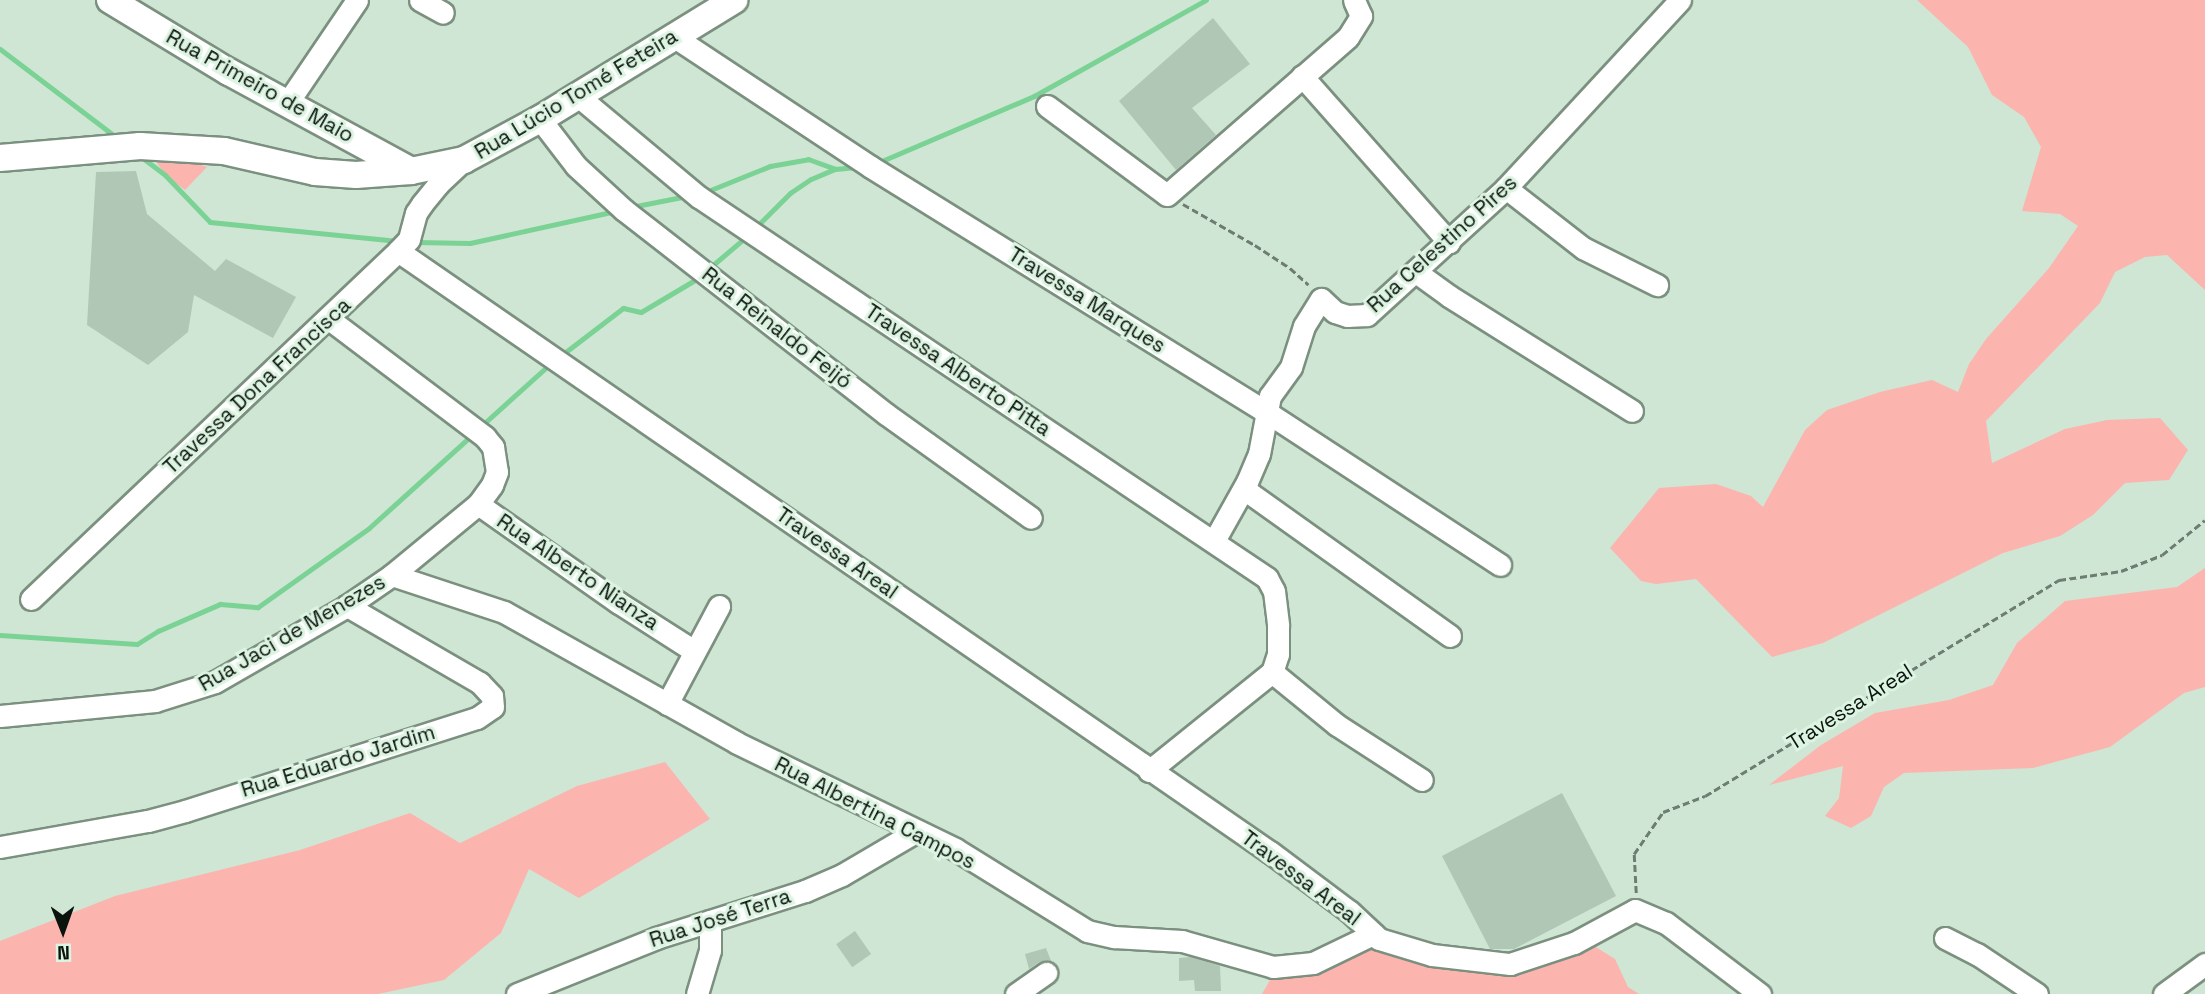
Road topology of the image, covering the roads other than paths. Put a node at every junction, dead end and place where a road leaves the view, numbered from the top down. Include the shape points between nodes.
1 (110, 0) edge
2 (357, 0) edge
3 (420, 0) edge
4 (734, 0) edge
5 (1354, 0) edge
6 (1680, 0) edge
7 (443, 13) dead end
8 (673, 36) junction
9 (1302, 76) junction
10 (578, 96) junction
11 (288, 102) junction
12 (1047, 106) dead end
13 (540, 119) junction
14 (0, 158) edge
15 (464, 160) junction
16 (411, 170) junction
17 (1506, 188) junction
18 (1449, 242) junction
19 (403, 246) junction
20 (1416, 272) junction
21 (1657, 285) dead end
22 (328, 319) junction
23 (1265, 411) junction
24 (1632, 411) dead end
25 (1244, 489) junction
26 (478, 504) junction
27 (1031, 518) dead end
28 (1214, 541) junction
29 (1500, 565) dead end
30 (392, 575) junction
31 (31, 599) dead end
32 (346, 606) junction
33 (719, 606) dead end
34 (1450, 636) dead end
35 (694, 651) junction
36 (1272, 672) junction
37 (667, 704) junction
38 (0, 716) edge
39 (1149, 771) junction
40 (1422, 780) dead end
41 (917, 831) junction
42 (0, 847) edge
43 (710, 920) junction
44 (1373, 934) junction
45 (1945, 938) dead end
46 (2205, 964) edge
47 (1045, 973) dead end
48 (517, 994) edge
49 (697, 994) edge
50 (1016, 994) edge
51 (1760, 994) edge
52 (2036, 994) edge
53 (2164, 994) edge

1 - 11 main road, Rua Primeiro de Maio
2 - 11 street
3 - 7 street
4 - 8 main road, Rua Lúcio Tomé Feteira
5 - 9 street via 1359,23
6 - 17 street, Rua Celestino Pires
8 - 10 main road, Rua Lúcio Tomé Feteira
8 - 23 street, Travessa Marques via 871,167
9 - 12 street via 1167,195
9 - 18 street
10 - 13 main road, Rua Lúcio Tomé Feteira
10 - 28 street, Travessa Alberto Pitta via 690,190
11 - 16 main road, Rua Primeiro de Maio
13 - 15 main road, Rua Lúcio Tomé Feteira
13 - 27 street, Rua Reinaldo Feijó via 576,166 624,211 886,414
14 - 16 main road, Rua Lúcio Tomé Feteira via 140,146 224,151 315,172 356,175
15 - 16 main road, Rua Lúcio Tomé Feteira
15 - 19 street, Travessa Dona Francisca via 422,204
17 - 18 street, Rua Celestino Pires
17 - 21 street via 1583,248
18 - 20 street, Rua Celestino Pires
19 - 22 street, Travessa Dona Francisca
19 - 39 street, Travessa Areal via 538,348
20 - 23 street, Rua Celestino Pires via 1367,315 1335,312 1321,299 1304,326 1291,367
20 - 24 street
22 - 26 street, Rua Alberto Nianza via 485,437 493,447 497,472
22 - 31 street, Travessa Dona Francisca
23 - 25 street via 1259,454
23 - 29 street, Travessa Marques
25 - 28 street
25 - 34 street
26 - 30 street, Rua Jaci de Menezes
26 - 35 street, Rua Alberto Nianza
28 - 36 street, Travessa Alberto Pitta via 1267,578 1274,591 1278,654
30 - 32 street, Rua Jaci de Menezes
30 - 37 street, Rua Albertina Campos via 504,612
32 - 38 street, Rua Jaci de Menezes via 215,682 184,694 155,701
32 - 42 street, Rua Eduardo Jardim via 480,683 492,696 493,707 477,718 185,811
33 - 35 street
35 - 37 street
36 - 39 street
36 - 40 street via 1337,725
37 - 41 street, Rua Albertina Campos via 802,777
39 - 44 street, Travessa Areal via 1270,852
41 - 43 street, Rua José Terra via 805,891
41 - 44 street, Rua Albertina Campos via 955,849 1087,931 1182,941 1273,967 1313,963
43 - 48 street, Rua José Terra
43 - 49 street via 710,950
44 - 51 street, Travessa Areal via 1432,956 1510,964 1574,943 1635,910 1666,923
45 - 52 street
46 - 53 street
47 - 50 street

